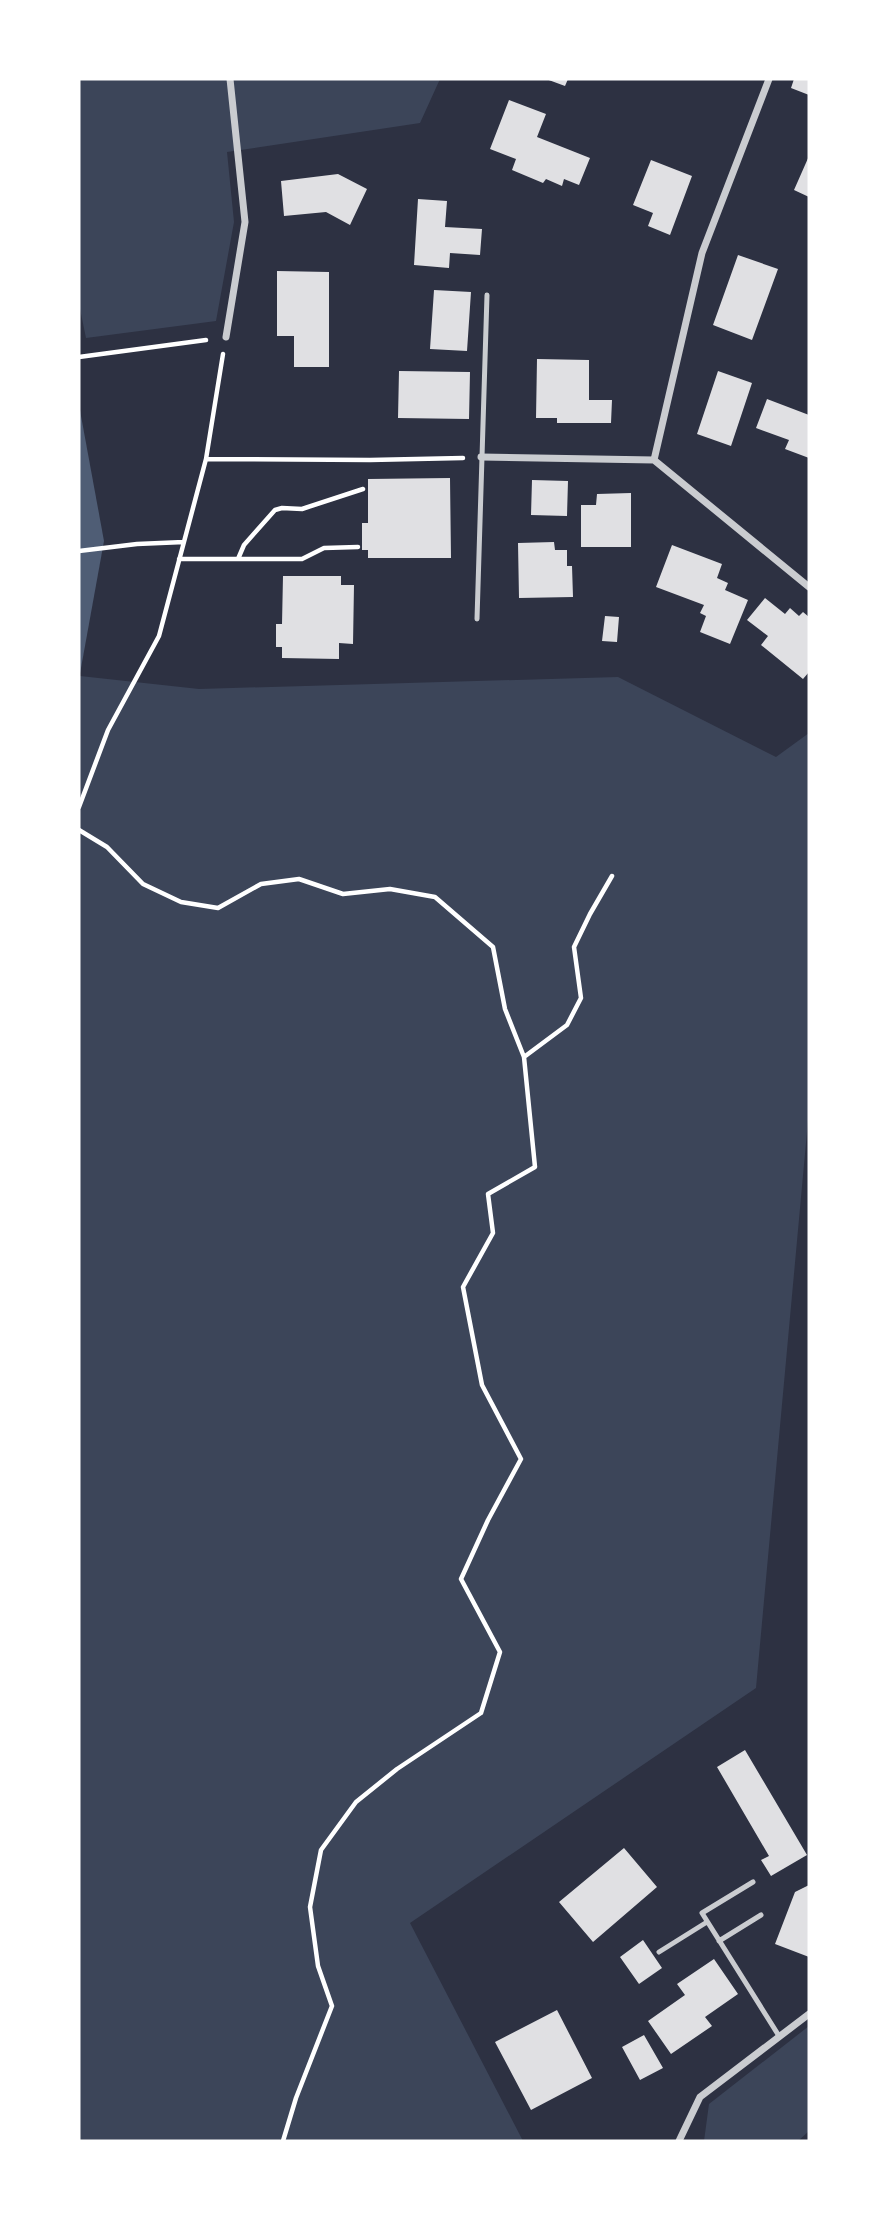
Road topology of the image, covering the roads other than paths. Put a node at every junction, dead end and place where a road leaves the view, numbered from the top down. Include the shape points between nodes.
1 (230, 79) edge
2 (769, 79) edge
3 (487, 295) dead end
4 (226, 337) road end
5 (481, 457) junction
6 (654, 460) junction
7 (809, 587) edge
8 (477, 619) dead end
9 (753, 1882) dead end
10 (761, 1915) dead end
11 (708, 1922) junction
12 (719, 1941) junction
13 (659, 1952) dead end
14 (809, 2014) edge
15 (779, 2036) junction
16 (679, 2141) edge

1 - 4 street via 245,222
2 - 6 street via 702,253
3 - 5 lane
5 - 6 street
5 - 8 lane
6 - 7 street
9 - 11 lane via 702,1913
10 - 12 lane
11 - 12 lane
11 - 13 lane
12 - 15 lane
14 - 15 street
15 - 16 street via 700,2097

